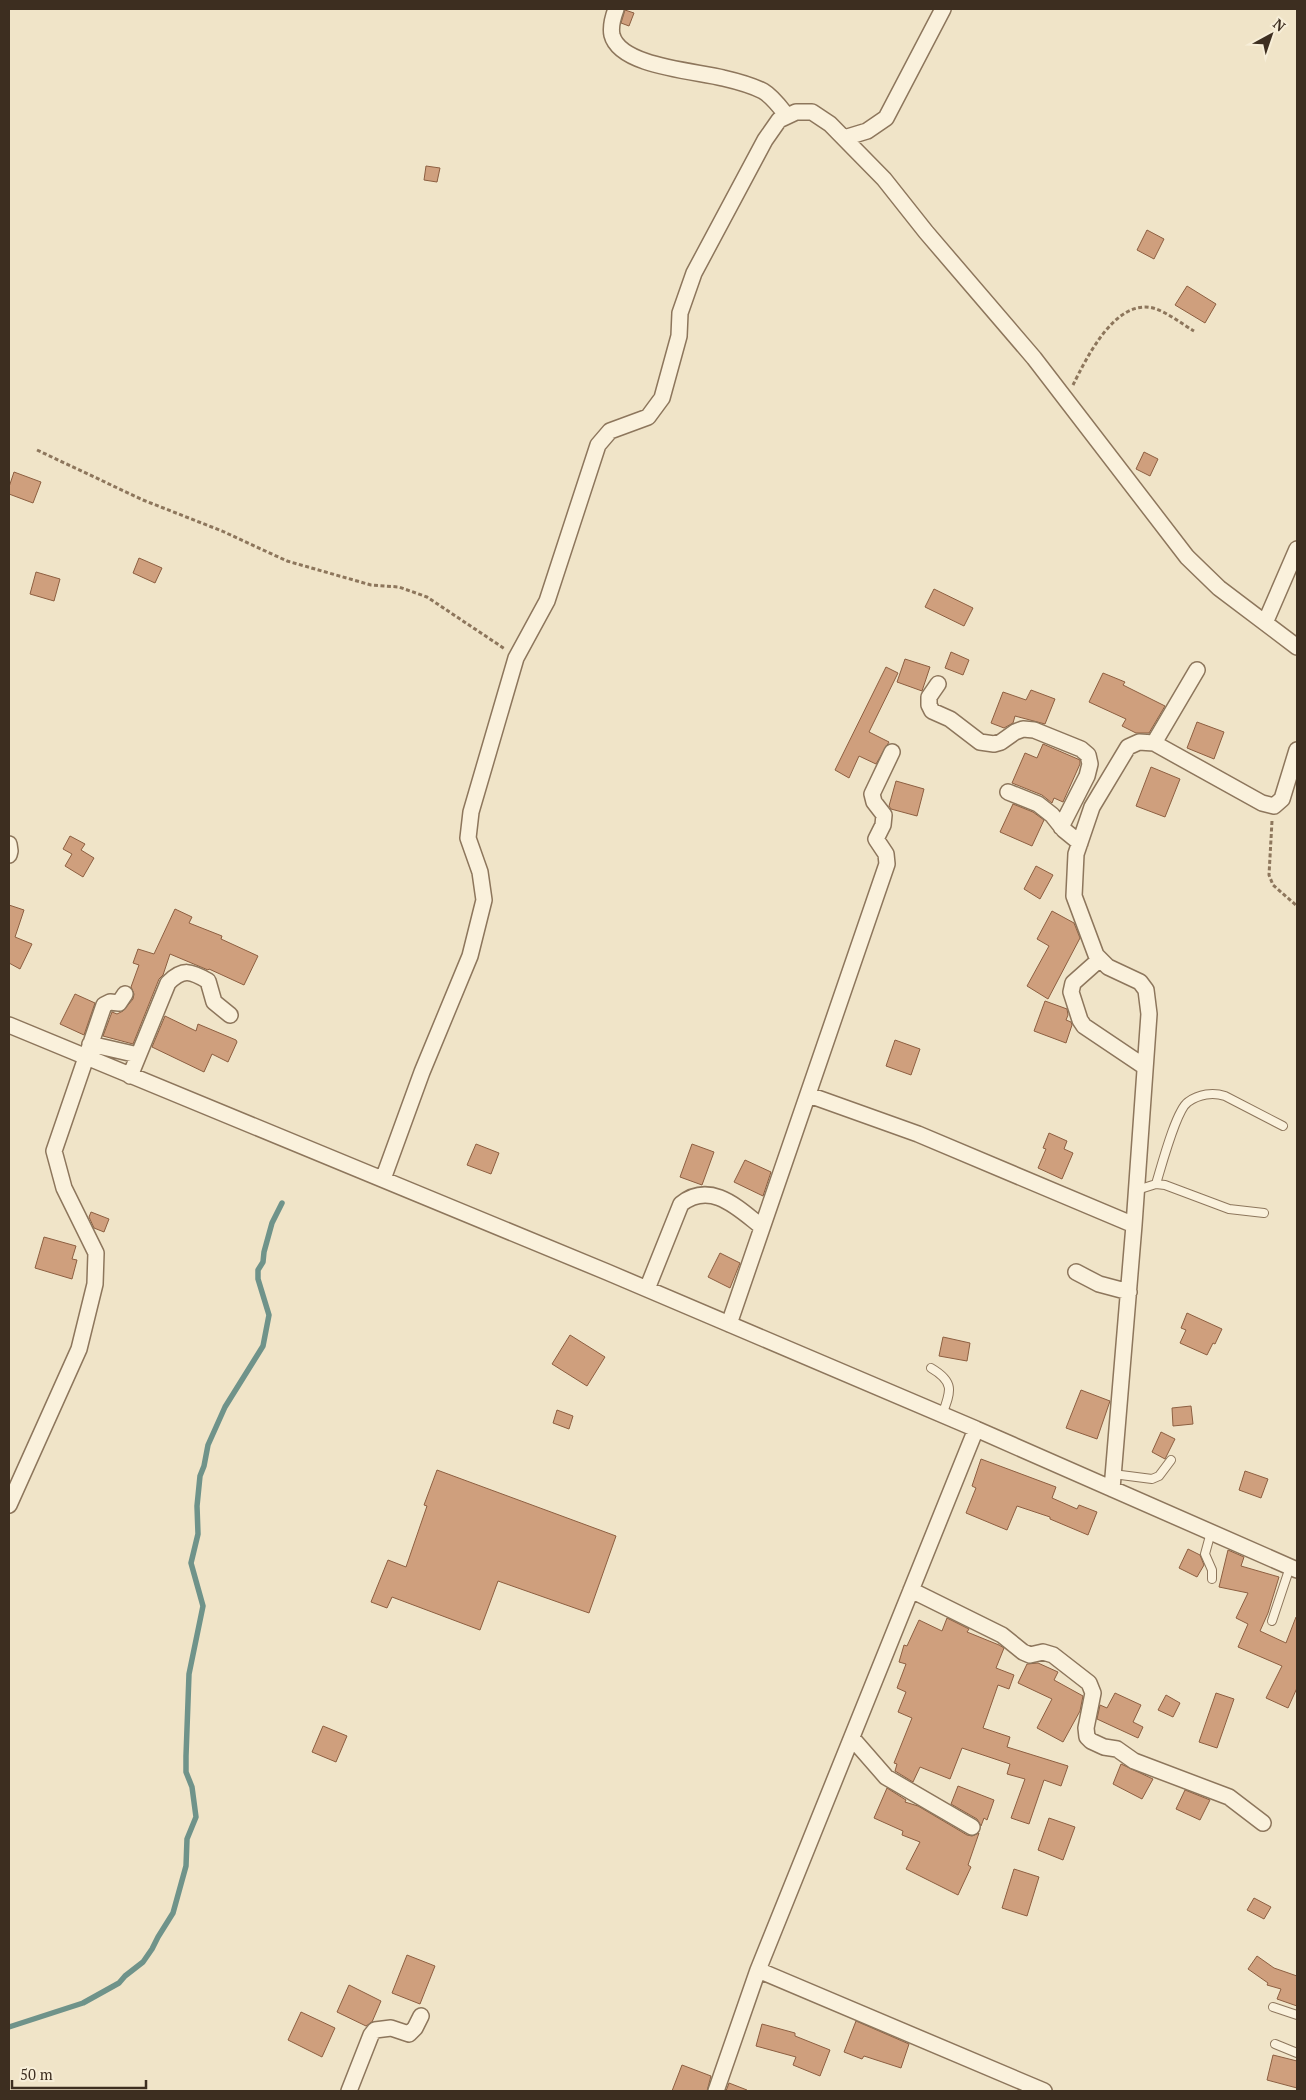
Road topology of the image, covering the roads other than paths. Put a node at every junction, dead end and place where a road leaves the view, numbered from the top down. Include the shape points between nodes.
1 (616, 9) edge
2 (943, 9) edge
3 (788, 116) junction
4 (844, 138) junction
5 (1297, 549) edge
6 (1265, 623) junction
7 (1297, 647) edge
8 (1197, 670) dead end
9 (938, 684) dead end
10 (1154, 743) junction
11 (1297, 750) edge
12 (892, 752) dead end
13 (1008, 792) dead end
14 (1061, 827) junction
15 (1080, 842) junction
16 (9, 844) edge
17 (9, 855) edge
18 (1100, 959) junction
19 (124, 994) dead end
20 (230, 1016) dead end
21 (9, 1025) edge
22 (88, 1051) junction
23 (138, 1055) junction
24 (1145, 1067) junction
25 (130, 1076) junction
26 (809, 1095) junction
27 (1283, 1126) dead end
28 (383, 1179) junction
29 (1156, 1184) junction
30 (1137, 1190) junction
31 (1264, 1213) dead end
32 (1134, 1225) junction
33 (762, 1228) junction
34 (1076, 1272) dead end
35 (647, 1288) junction
36 (1129, 1292) junction
37 (729, 1324) junction
38 (931, 1368) dead end
39 (942, 1415) junction
40 (976, 1429) junction
41 (1171, 1460) dead end
42 (1112, 1482) junction
43 (9, 1505) edge
44 (1211, 1532) junction
45 (1294, 1568) edge
46 (1212, 1579) dead end
47 (911, 1590) junction
48 (1272, 1620) dead end
49 (852, 1738) junction
50 (1263, 1823) dead end
51 (972, 1827) dead end
52 (758, 1970) junction
53 (1273, 2007) dead end
54 (1297, 2015) edge
55 (422, 2016) dead end
56 (1275, 2044) dead end
57 (1297, 2053) edge
58 (350, 2091) edge
59 (716, 2091) edge
60 (1044, 2091) edge

1 - 3 street via 612,36 618,46 633,57 753,87 765,92
2 - 4 street via 886,118 867,131
3 - 4 street via 796,112 812,112
3 - 28 street via 779,120 765,140 694,273 680,313 679,336 662,398 648,417 610,431 598,445 547,600 516,658 471,812 468,838 480,872 484,900 470,956 422,1072
4 - 6 street via 884,179 1034,358 1188,557 1219,588
5 - 6 street
6 - 7 street
8 - 10 street
9 - 14 street via 929,696 928,705 932,711 980,742 994,744 1015,732 1034,730 1081,749 1088,755 1087,776
10 - 11 street via 1262,803 1274,806 1282,799
10 - 15 street via 1139,742 1128,746 1092,807
12 - 26 street via 872,794 884,815 876,838 886,854 887,864
13 - 14 street via 1038,804
14 - 15 street
15 - 18 street via 1076,854 1074,896
16 - 17 street
18 - 24 street via 1108,967 1140,982 1146,990 1149,1014
18 - 24 street via 1073,983 1071,992 1080,1020 1084,1026
19 - 22 street via 119,1003 104,1005
20 - 23 street via 214,1002 208,981 196,974 183,972 168,983
21 - 22 street
22 - 23 street
22 - 25 street
22 - 43 street via 54,1151 64,1188 96,1253 95,1284 79,1349
23 - 25 street
24 - 30 street
25 - 28 street
26 - 32 street via 918,1134
26 - 33 street
27 - 29 lane via 1215,1092 1187,1102 1178,1117
28 - 35 street
29 - 30 lane
29 - 31 lane via 1229,1209
30 - 32 street
32 - 36 street
33 - 35 street via 726,1199 710,1194 688,1198 681,1204
33 - 37 street
34 - 36 street via 1099,1284
35 - 37 street
36 - 42 street
37 - 39 street
38 - 39 lane via 949,1383 949,1395
39 - 40 street
40 - 42 street
40 - 47 street
41 - 42 lane via 1159,1476 1152,1479
42 - 44 street
44 - 45 street
44 - 46 lane via 1205,1554
45 - 48 lane
47 - 49 street
47 - 50 street via 1002,1635 1023,1652 1053,1655 1090,1683 1093,1693 1086,1728 1091,1741 1117,1750 1134,1762 1229,1797
49 - 51 street via 886,1777
49 - 52 street
52 - 59 street
52 - 60 street
53 - 54 lane
55 - 58 street via 409,2034 392,2028 375,2030
56 - 57 lane

